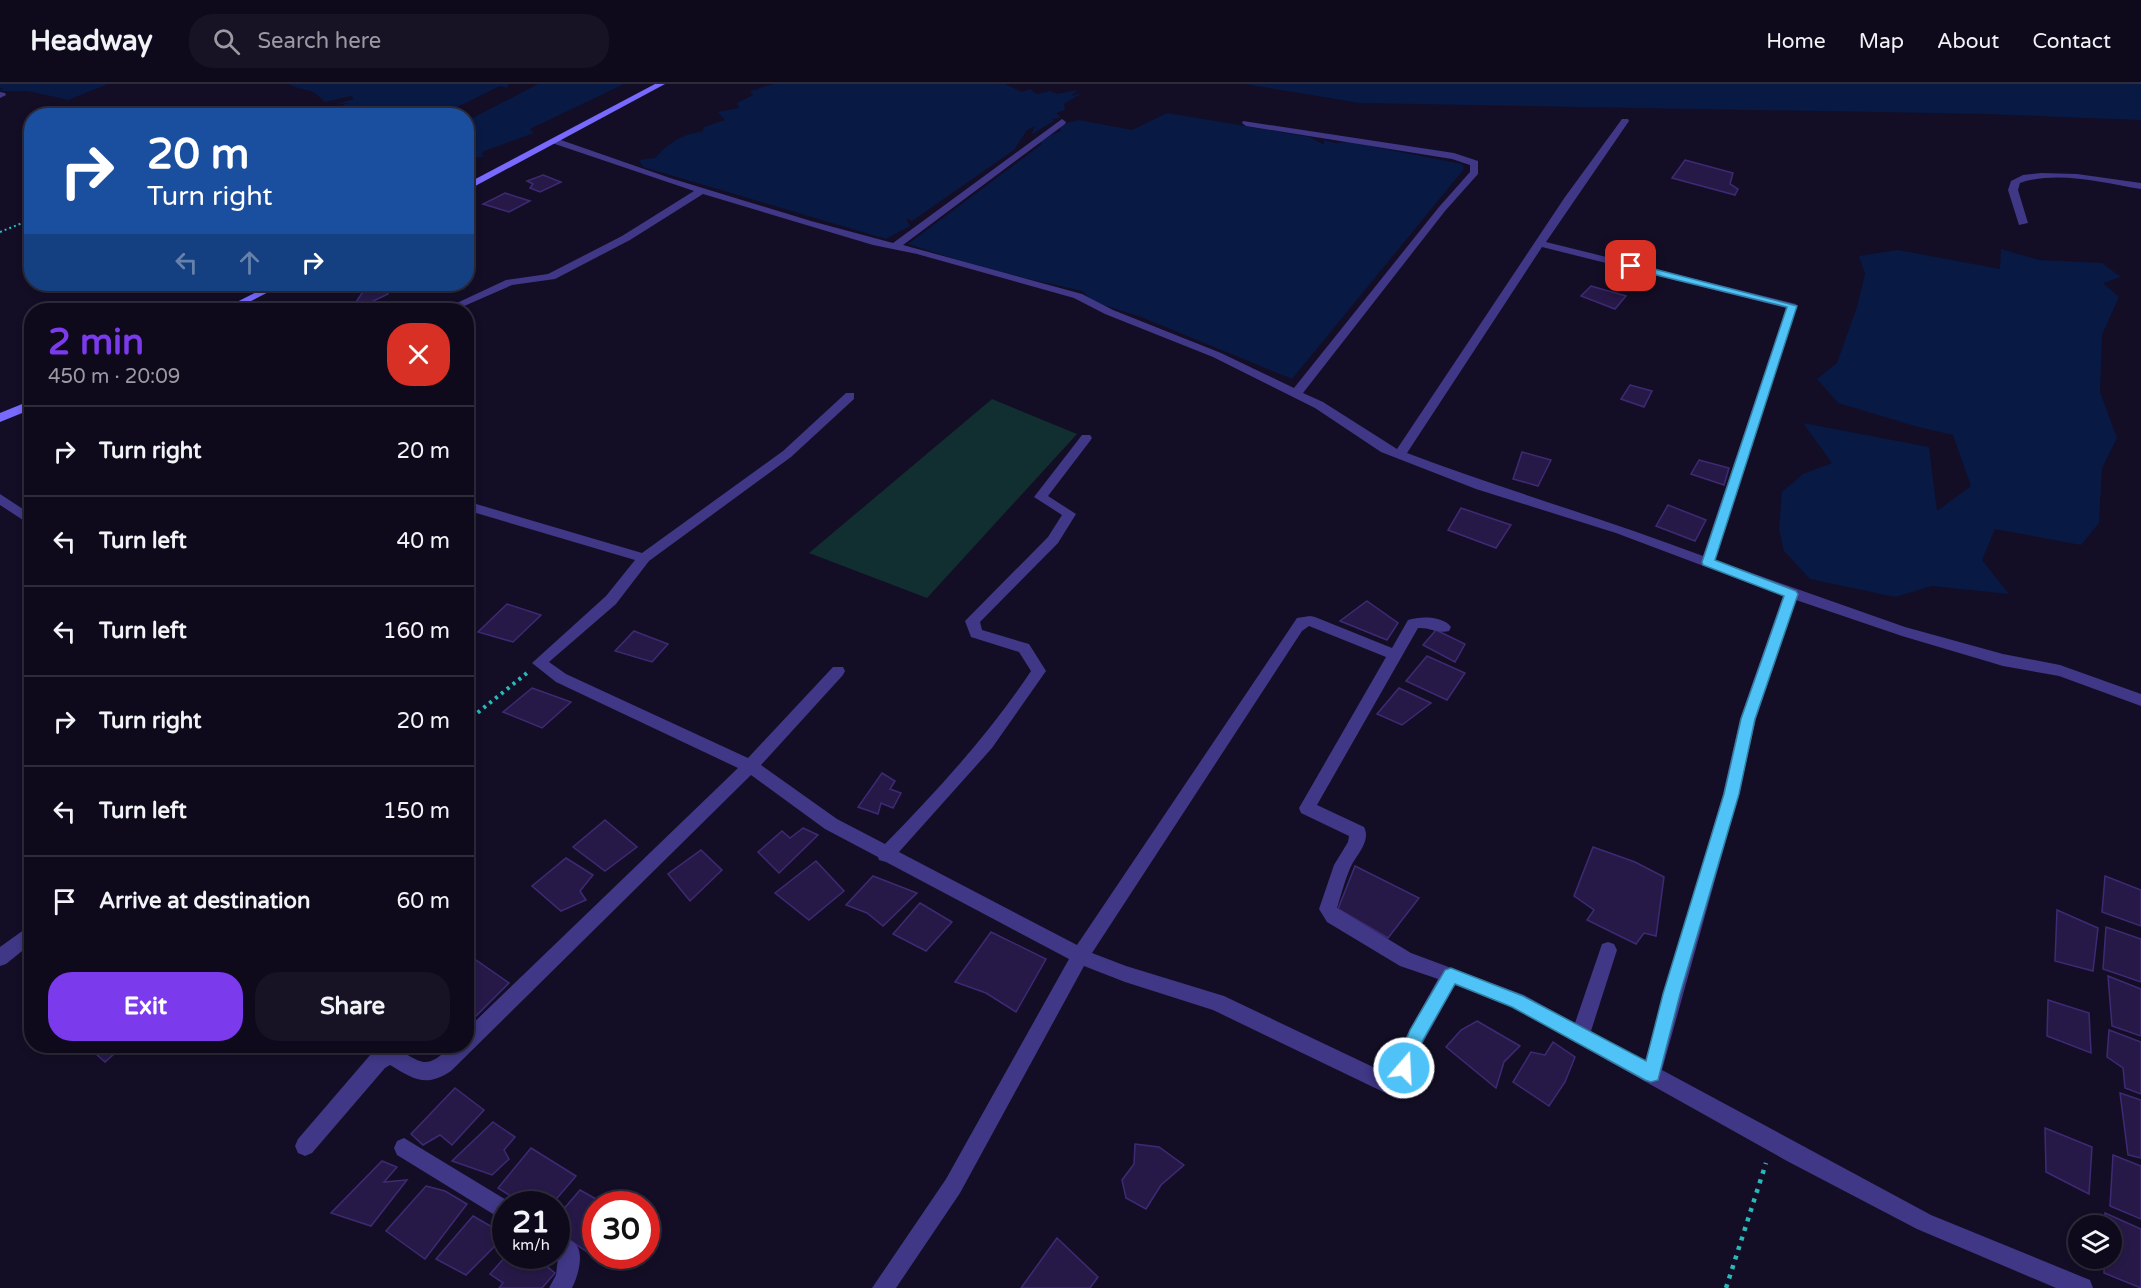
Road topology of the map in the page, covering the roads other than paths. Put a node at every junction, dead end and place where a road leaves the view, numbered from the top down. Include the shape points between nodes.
1 (661, 84) edge
2 (1625, 121) dead end
3 (1062, 122) dead end
4 (1246, 123) dead end
5 (555, 141) junction
6 (474, 184) edge
7 (2141, 186) edge
8 (701, 190) junction
9 (2023, 223) dead end
10 (1539, 243) junction
11 (895, 246) junction
12 (265, 291) edge
13 (240, 303) edge
14 (463, 303) edge
15 (1296, 394) junction
16 (850, 396) dead end
17 (24, 408) edge
18 (0, 418) edge
19 (1086, 438) dead end
20 (1400, 454) junction
21 (0, 498) edge
22 (474, 507) edge
23 (24, 516) edge
24 (644, 558) junction
25 (1708, 562) junction
26 (1791, 594) junction
27 (1444, 627) dead end
28 (1395, 655) junction
29 (838, 671) dead end
30 (2141, 700) edge
31 (750, 766) junction
32 (885, 855) junction
33 (24, 938) edge
34 (1608, 950) dead end
35 (1080, 956) junction
36 (0, 958) edge
37 (1451, 975) junction
38 (474, 1035) edge
39 (1580, 1035) junction
40 (456, 1053) edge
41 (1651, 1074) junction
42 (305, 1146) dead end
43 (404, 1148) dead end
44 (492, 1203) edge
45 (567, 1269) edge
46 (560, 1288) edge
47 (883, 1288) edge
48 (2082, 1288) edge

1 - 5 main road
2 - 10 street
3 - 11 street
4 - 15 street via 1454,156 1475,163 1475,172
5 - 6 main road
5 - 8 street
7 - 9 street via 2026,175 2016,181 2013,190
8 - 11 street
8 - 14 street via 626,238 551,277 510,282
10 - 20 street
10 - 25 street via 1792,306
11 - 15 street via 1078,296 1217,355
12 - 13 main road
15 - 20 street via 1385,449
16 - 24 street via 787,454
17 - 18 main road
19 - 32 street via 1040,497 1069,514 1053,540 972,621 976,633 1024,648 1039,671 1016,708
20 - 25 street via 1481,486
21 - 23 street
22 - 24 street
24 - 31 street via 611,600 539,663 561,678
25 - 26 street
26 - 30 street via 1902,632 2060,671
26 - 41 street via 1748,719 1731,794
27 - 28 street via 1425,622 1413,624
28 - 35 street via 1310,621 1302,622
28 - 37 street via 1307,808 1358,832 1328,909 1333,916 1406,960
29 - 31 street
31 - 32 street via 831,824
31 - 38 street
32 - 35 street
33 - 36 street
34 - 39 street
35 - 37 street via 1217,1002 1398,1089 1410,1048
35 - 47 street via 953,1186
37 - 39 street via 1518,1001
39 - 41 street
40 - 42 street via 433,1071 421,1072 390,1055 378,1061
41 - 48 street via 1924,1222
43 - 44 street
45 - 46 street

